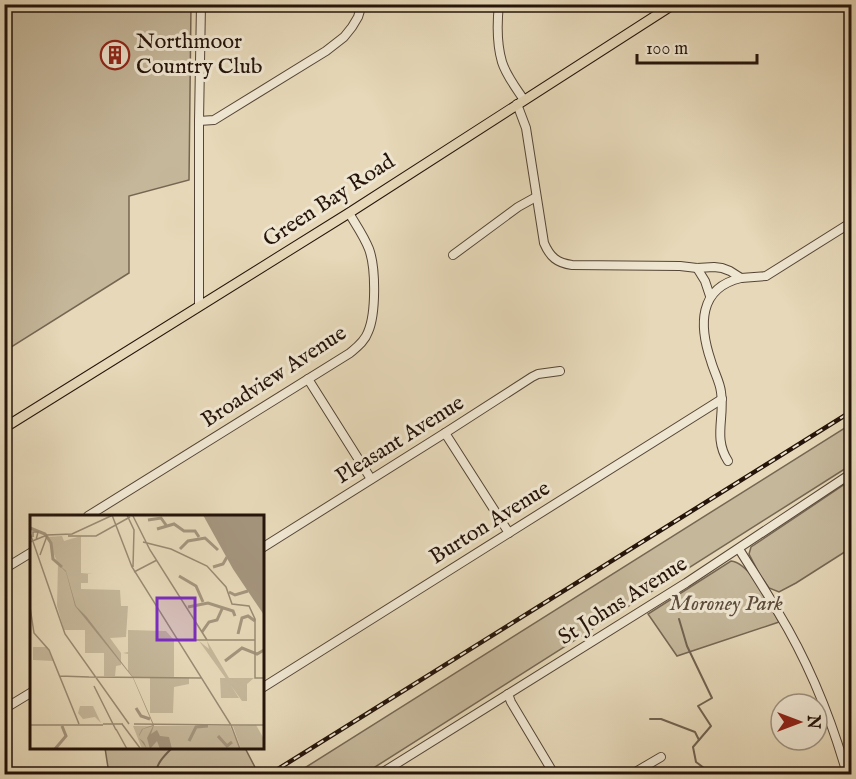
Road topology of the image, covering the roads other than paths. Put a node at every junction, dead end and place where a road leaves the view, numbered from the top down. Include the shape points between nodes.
1 (201, 4) edge
2 (362, 4) edge
3 (500, 4) edge
4 (674, 4) edge
5 (520, 102) junction
6 (199, 121) junction
7 (536, 197) junction
8 (348, 213) junction
9 (852, 222) edge
10 (453, 255) dead end
11 (697, 268) junction
12 (741, 278) junction
13 (711, 296) junction
14 (199, 306) junction
15 (560, 372) dead end
16 (308, 379) junction
17 (722, 399) junction
18 (4, 428) edge
19 (445, 433) junction
20 (728, 461) dead end
21 (852, 473) edge
22 (370, 479) junction
23 (90, 515) edge
24 (509, 533) junction
25 (264, 547) edge
26 (739, 549) junction
27 (30, 553) edge
28 (4, 569) edge
29 (264, 686) edge
30 (30, 693) edge
31 (508, 694) junction
32 (4, 709) edge
33 (661, 757) dead end
34 (847, 773) edge
35 (380, 774) edge
36 (554, 774) edge
37 (632, 774) edge

1 - 6 street
2 - 6 street via 352,27 326,51 214,120
3 - 5 street via 502,62
4 - 5 main road, Green Bay Road
5 - 7 street
5 - 8 main road, Green Bay Road
6 - 14 street
7 - 10 street
7 - 11 street via 544,243 558,262
8 - 14 main road, Green Bay Road
8 - 16 street, Broadview Avenue via 372,260 371,324 355,349
9 - 12 street via 766,276
11 - 12 street via 722,268
11 - 13 street
12 - 13 street via 722,285
13 - 17 street via 705,309 706,342
14 - 18 main road, Green Bay Road
15 - 19 street, Pleasant Avenue via 532,376
16 - 22 street
16 - 23 street, Broadview Avenue
17 - 20 street via 720,441
17 - 24 street, Burton Avenue
19 - 22 street, Pleasant Avenue
19 - 24 street
21 - 26 street, St Johns Avenue
22 - 25 street, Pleasant Avenue
24 - 29 street, Burton Avenue
26 - 31 street, St Johns Avenue
26 - 34 street via 810,673
27 - 28 street
30 - 32 street
31 - 35 street, St Johns Avenue
31 - 36 street
33 - 37 street

